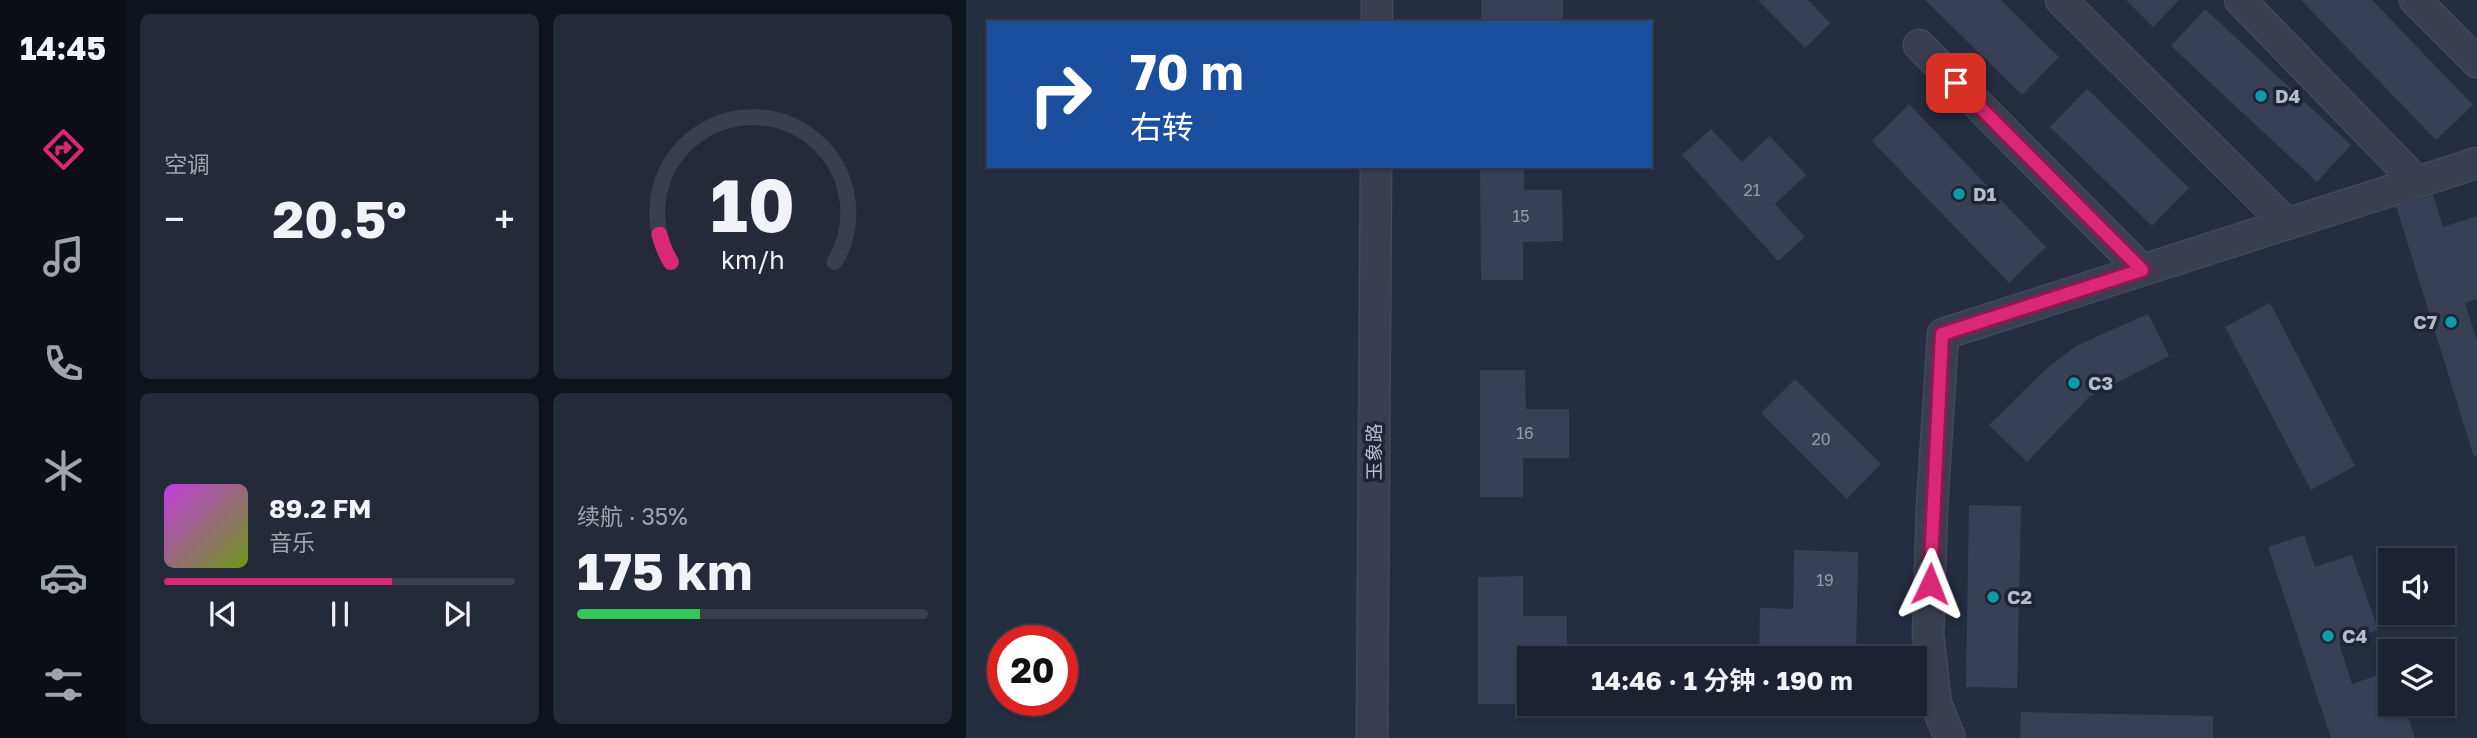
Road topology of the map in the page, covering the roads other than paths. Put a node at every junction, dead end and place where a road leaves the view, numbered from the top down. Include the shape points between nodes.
1 (1377, 0) edge
2 (1392, 0) edge
3 (2061, 0) edge
4 (2240, 0) edge
5 (2415, 0) edge
6 (1377, 21) edge
7 (1391, 21) edge
8 (1919, 45) dead end
9 (2477, 62) edge
10 (2477, 163) edge
11 (1376, 168) edge
12 (1390, 168) edge
13 (2417, 182) junction
14 (2287, 224) junction
15 (2142, 270) junction
16 (1372, 738) edge
17 (1387, 738) edge
18 (1950, 738) edge

1 - 6 street
2 - 7 street
3 - 14 street
4 - 13 street
5 - 9 street
8 - 15 street
10 - 13 street
11 - 16 street, 玉象路
12 - 17 street, 玉象路
13 - 14 street
14 - 15 street
15 - 18 street via 1942,334 1928,634 1936,704

